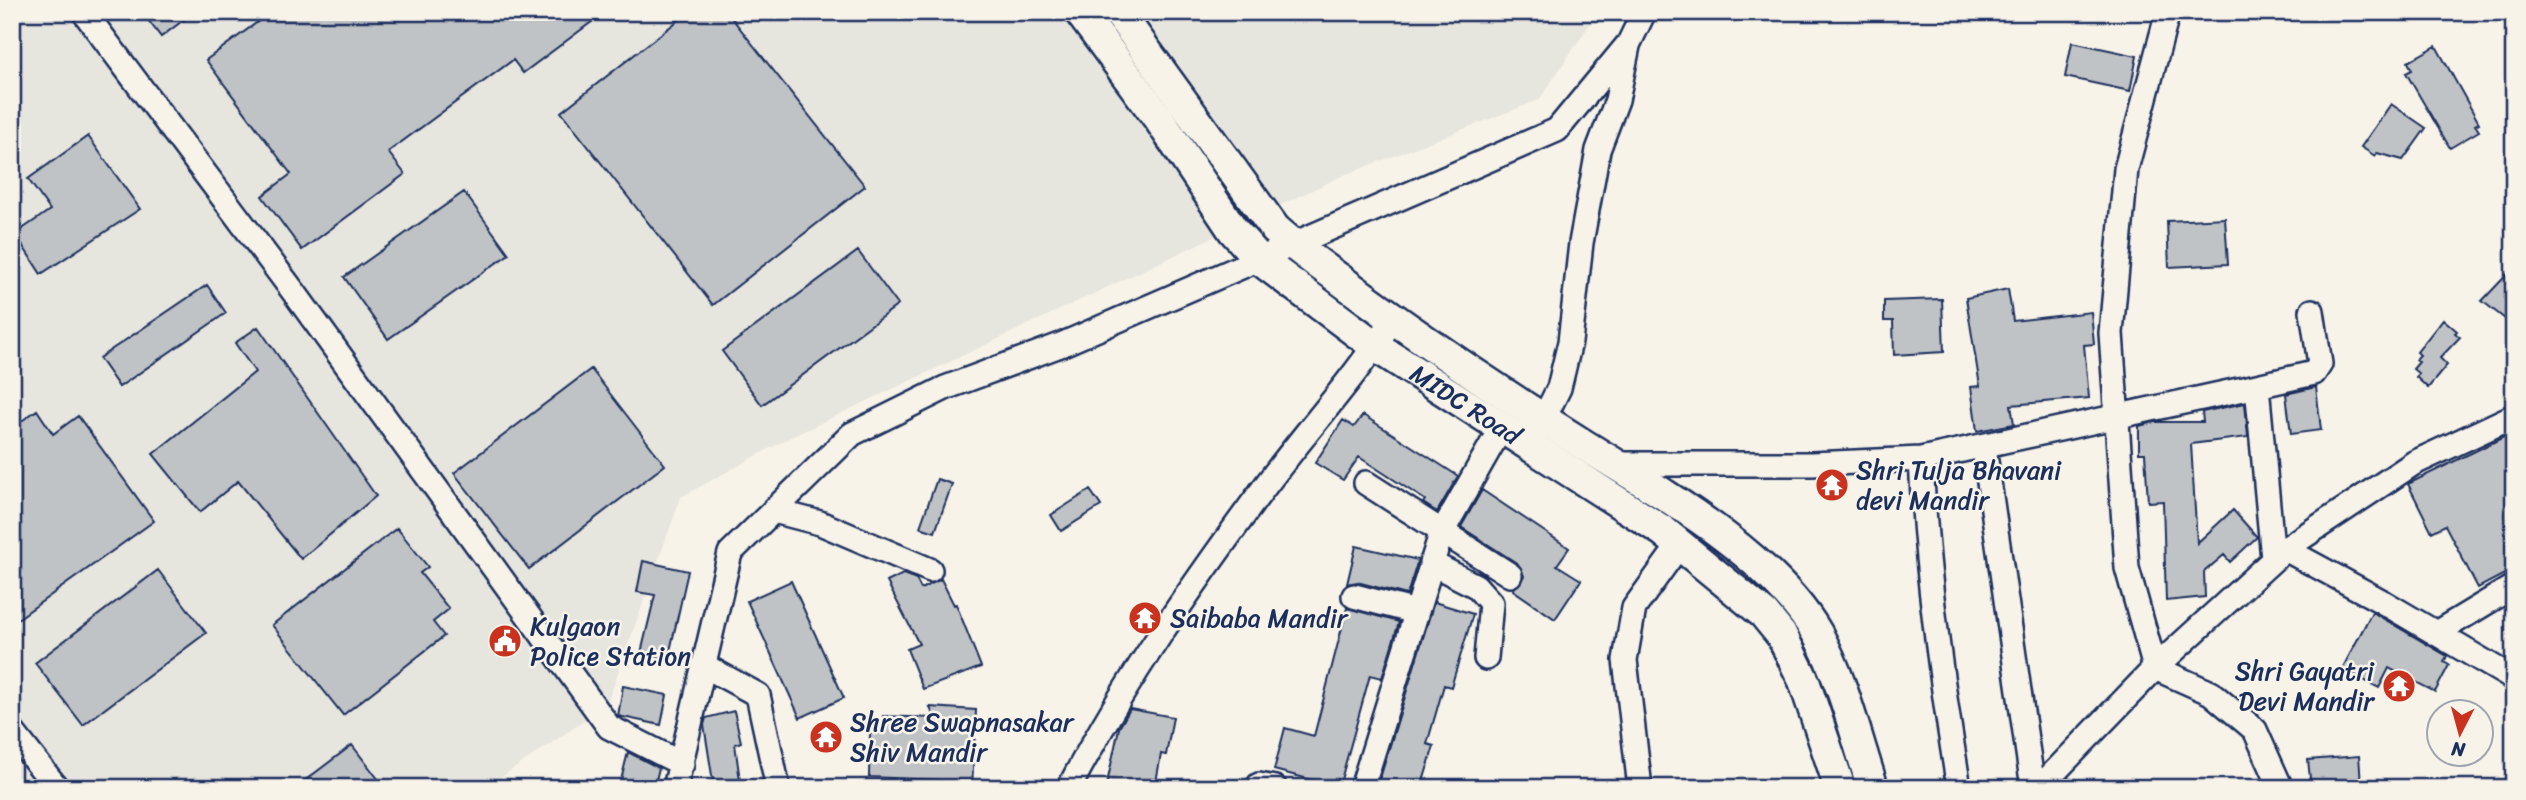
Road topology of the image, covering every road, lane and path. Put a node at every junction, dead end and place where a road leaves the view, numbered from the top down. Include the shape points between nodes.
1 (84, 12) edge
2 (1080, 12) edge
3 (1118, 12) edge
4 (1644, 12) edge
5 (2168, 12) edge
6 (1629, 43) junction
7 (1175, 89) junction
8 (1149, 106) junction
9 (1293, 246) junction
10 (1259, 260) junction
11 (2312, 311) dead end
12 (1392, 320) junction
13 (1375, 346) junction
14 (2257, 386) junction
15 (2514, 416) edge
16 (2116, 417) junction
17 (1544, 419) junction
18 (1501, 428) junction
19 (1530, 447) junction
20 (1984, 447) junction
21 (1921, 459) junction
22 (1615, 464) junction
23 (1366, 482) dead end
24 (774, 511) junction
25 (1441, 534) junction
26 (1680, 544) junction
27 (2279, 554) junction
28 (1431, 563) junction
29 (930, 570) dead end
30 (1510, 575) dead end
31 (2514, 586) edge
32 (1353, 596) dead end
33 (1416, 612) junction
34 (2435, 634) junction
35 (1486, 657) dead end
36 (703, 665) junction
37 (2155, 668) junction
38 (2514, 679) edge
39 (12, 731) edge
40 (682, 764) junction
41 (57, 788) edge
42 (675, 788) edge
43 (778, 788) edge
44 (1069, 788) edge
45 (1362, 788) edge
46 (1640, 788) edge
47 (1840, 788) edge
48 (1873, 788) edge
49 (1959, 788) edge
50 (2034, 788) edge
51 (2039, 788) edge
52 (2281, 788) edge

1 - 40 street via 609,727
2 - 8 main road, MIDC Road
3 - 7 main road, MIDC Road
4 - 6 street
5 - 16 street via 2126,169 2111,333
6 - 9 street via 1557,130
6 - 17 street via 1617,100 1598,150 1570,341 1559,388
7 - 8 main road
7 - 9 main road, MIDC Road via 1275,229
8 - 10 main road, MIDC Road via 1233,230
9 - 10 street
9 - 12 main road, MIDC Road
10 - 13 main road, MIDC Road
10 - 24 street via 1063,344 945,388 852,434
11 - 14 street via 2320,364 2314,373
12 - 13 street
12 - 17 main road, MIDC Road
13 - 18 main road, MIDC Road
13 - 44 street via 1264,489 1143,659
14 - 16 street
14 - 27 street
15 - 27 street via 2414,463
16 - 20 street
16 - 37 street via 2127,568
17 - 19 street
17 - 22 main road, MIDC Road
18 - 19 main road, MIDC Road
18 - 25 street
19 - 26 main road, MIDC Road
20 - 21 street
20 - 50 street
21 - 22 street
21 - 49 street via 1934,628
22 - 48 main road, MIDC Road via 1682,506 1765,571 1798,606 1833,669
23 - 25 street
24 - 29 street via 831,527
24 - 36 street via 730,554
25 - 28 street
25 - 30 street
26 - 46 street via 1634,608 1625,660
26 - 47 main road, MIDC Road via 1744,596 1782,636 1804,681
27 - 34 street
27 - 37 street
28 - 33 street
28 - 35 street via 1476,586 1491,603
31 - 34 street
32 - 33 street
33 - 45 street
34 - 38 street
36 - 40 street
36 - 43 street via 758,695
37 - 51 street
37 - 52 street via 2211,693 2255,730
39 - 41 street
40 - 42 street

